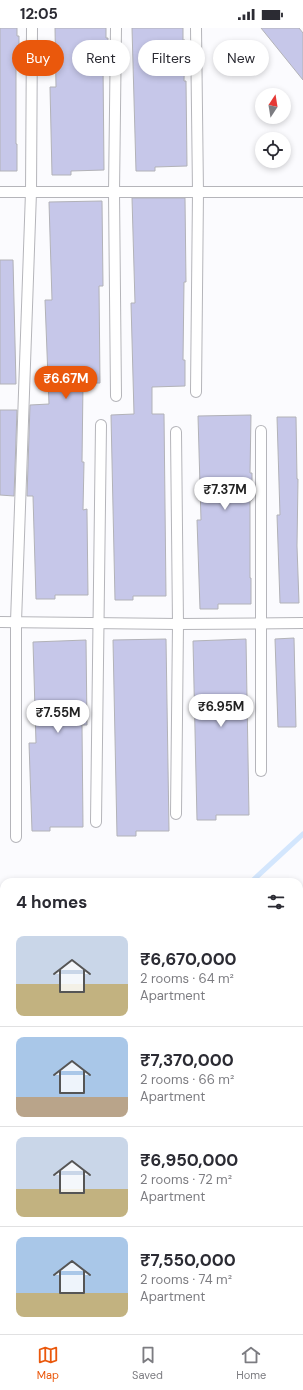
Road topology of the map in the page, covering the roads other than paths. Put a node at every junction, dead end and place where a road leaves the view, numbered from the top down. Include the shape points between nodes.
1 (32, 28) edge
2 (116, 28) edge
3 (196, 28) edge
4 (0, 192) edge
5 (31, 192) junction
6 (114, 192) junction
7 (198, 192) junction
8 (303, 192) edge
9 (196, 392) dead end
10 (116, 396) dead end
11 (101, 425) dead end
12 (261, 431) dead end
13 (176, 432) dead end
14 (0, 622) edge
15 (16, 622) junction
16 (98, 623) junction
17 (261, 623) junction
18 (303, 623) edge
19 (178, 624) junction
20 (261, 771) dead end
21 (176, 814) dead end
22 (96, 822) dead end
23 (16, 837) dead end

1 - 5 lane
2 - 6 lane
3 - 7 lane
4 - 5 lane
5 - 6 lane
5 - 15 lane
6 - 7 lane
6 - 10 lane
7 - 8 lane
7 - 9 lane
11 - 16 lane
12 - 17 lane
13 - 19 lane
14 - 15 lane
15 - 16 lane
15 - 23 lane
16 - 19 lane
16 - 22 lane
17 - 18 lane
17 - 19 lane
17 - 20 lane
19 - 21 lane

